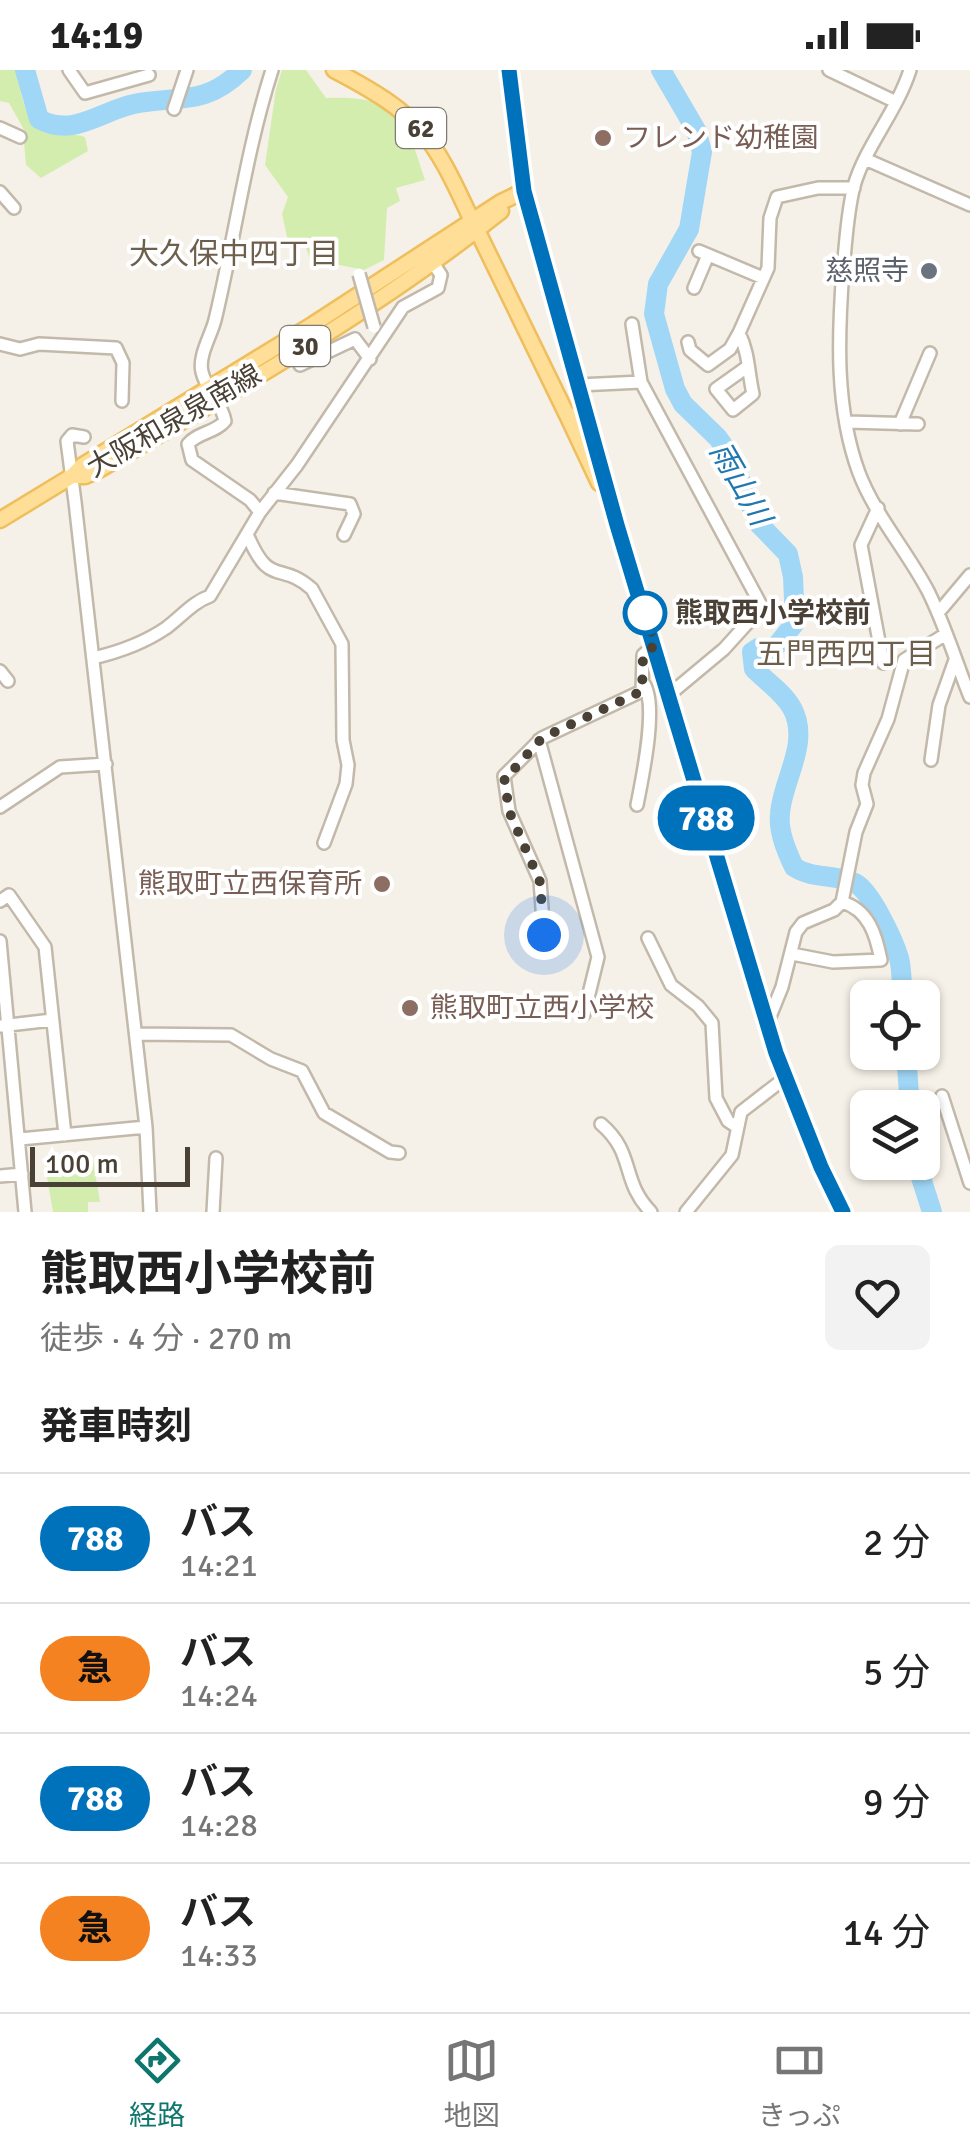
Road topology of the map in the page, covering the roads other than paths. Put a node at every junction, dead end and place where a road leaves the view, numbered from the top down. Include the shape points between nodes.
1 (70, 70) edge
2 (122, 70) edge
3 (187, 70) edge
4 (272, 70) edge
5 (334, 70) edge
6 (509, 70) edge
7 (829, 70) edge
8 (910, 70) edge
9 (148, 75) dead end
10 (125, 84) junction
11 (896, 102) junction
12 (174, 109) dead end
13 (0, 128) edge
14 (20, 137) dead end
15 (865, 159) junction
16 (854, 188) junction
17 (524, 191) junction
18 (0, 192) edge
19 (970, 205) edge
20 (14, 208) dead end
21 (475, 225) junction
22 (434, 263) junction
23 (358, 274) dead end
24 (763, 278) junction
25 (694, 288) dead end
26 (632, 324) dead end
27 (739, 332) junction
28 (384, 336) junction
29 (688, 342) dead end
30 (0, 344) edge
31 (930, 353) dead end
32 (370, 359) junction
33 (300, 365) dead end
34 (747, 367) dead end
35 (641, 382) junction
36 (579, 385) junction
37 (212, 394) junction
38 (122, 401) dead end
39 (586, 410) junction
40 (567, 415) junction
41 (848, 422) junction
42 (900, 424) junction
43 (918, 424) dead end
44 (84, 436) dead end
45 (72, 476) junction
46 (274, 493) junction
47 (878, 508) junction
48 (260, 512) junction
49 (0, 520) edge
50 (617, 525) junction
51 (247, 534) junction
52 (344, 535) dead end
53 (970, 575) edge
54 (938, 613) junction
55 (946, 634) junction
56 (655, 645) junction
57 (93, 658) junction
58 (955, 660) junction
59 (882, 663) dead end
60 (644, 684) junction
61 (670, 694) junction
62 (970, 697) edge
63 (539, 740) junction
64 (931, 760) dead end
65 (106, 764) junction
66 (636, 805) dead end
67 (0, 807) edge
68 (324, 843) dead end
69 (843, 895) junction
70 (0, 901) edge
71 (544, 935) dead end
72 (648, 938) dead end
73 (0, 941) edge
74 (792, 954) junction
75 (584, 1014) dead end
76 (52, 1020) junction
77 (767, 1024) junction
78 (4, 1026) edge
79 (136, 1034) junction
80 (785, 1078) junction
81 (942, 1096) dead end
82 (602, 1124) dead end
83 (146, 1127) junction
84 (737, 1127) junction
85 (64, 1135) junction
86 (20, 1140) junction
87 (399, 1153) dead end
88 (216, 1158) dead end
89 (22, 1174) junction
90 (0, 1176) edge
91 (970, 1183) edge
92 (25, 1212) edge
93 (150, 1212) edge
94 (214, 1212) edge
95 (651, 1212) edge
96 (686, 1212) edge
97 (843, 1212) edge

1 - 10 street via 85,93
2 - 10 street
3 - 12 street
4 - 37 street via 201,362
5 - 21 main road, 62 via 384,97 426,134
6 - 17 main road, 62
7 - 11 street
8 - 11 street
9 - 10 street
11 - 15 street
13 - 14 street
15 - 16 street
15 - 19 street
16 - 24 street via 777,197
16 - 41 street via 838,341
17 - 21 main road, 大阪和泉泉南線 / 30
17 - 36 main road, 62
18 - 20 street
21 - 22 main road, 大阪和泉泉南線 / 30
21 - 37 main road, 大阪和泉泉南線 / 30
21 - 40 main road, 62
22 - 28 street via 438,288 404,308
22 - 37 main road, 大阪和泉泉南線 / 30
23 - 28 street, bridge via 374,327
24 - 25 street via 704,253
24 - 27 street
26 - 35 street
27 - 29 street via 730,350 708,365
27 - 34 street
28 - 32 street
30 - 38 street via 116,348 123,362
31 - 42 street
32 - 33 street via 355,339
32 - 46 street
35 - 36 street
35 - 61 street via 762,607
36 - 39 main road, 62
37 - 45 main road, 大阪和泉泉南線 / 30 via 97,471
37 - 48 street via 225,421 193,438 188,451
39 - 40 main road via 582,417
39 - 50 main road, 62
40 - 50 main road, 62
41 - 42 street
41 - 47 street via 860,477
42 - 43 street
44 - 45 street via 67,441
45 - 49 main road, 大阪和泉泉南線 / 30
45 - 57 street
46 - 48 street
46 - 52 street via 350,504 354,514
47 - 54 street
47 - 59 street via 860,545
48 - 51 street
50 - 56 main road, 62
51 - 57 street via 210,596 164,630
51 - 68 street via 267,569 312,589 342,644 348,765
53 - 54 street
54 - 55 street
55 - 58 street
55 - 69 street via 904,660 864,773 867,804
56 - 60 street via 643,655
56 - 61 main road, 62
57 - 65 street
58 - 62 street
58 - 64 street via 939,705
60 - 63 street via 642,691
60 - 66 street via 648,728
61 - 77 main road, 62
63 - 71 street via 504,776 509,811 540,882
63 - 75 street via 598,957
65 - 67 street via 60,767
65 - 79 street
69 - 74 street via 834,910 803,923
69 - 74 street via 866,917 880,960 833,962
70 - 76 street via 8,895 45,946
72 - 84 street via 671,985 712,1023 716,1098
73 - 78 street
74 - 77 street
76 - 78 street
76 - 85 street
77 - 80 main road, 62
78 - 86 street
79 - 83 street
79 - 87 street via 209,1033 243,1040 270,1060 302,1071 324,1114
80 - 84 street via 742,1112
80 - 97 main road, 62
81 - 91 street
82 - 95 street via 624,1149 630,1182
83 - 85 street
83 - 93 street
84 - 96 street via 732,1156
85 - 86 street
86 - 89 street
88 - 94 street
89 - 90 street
89 - 92 street

